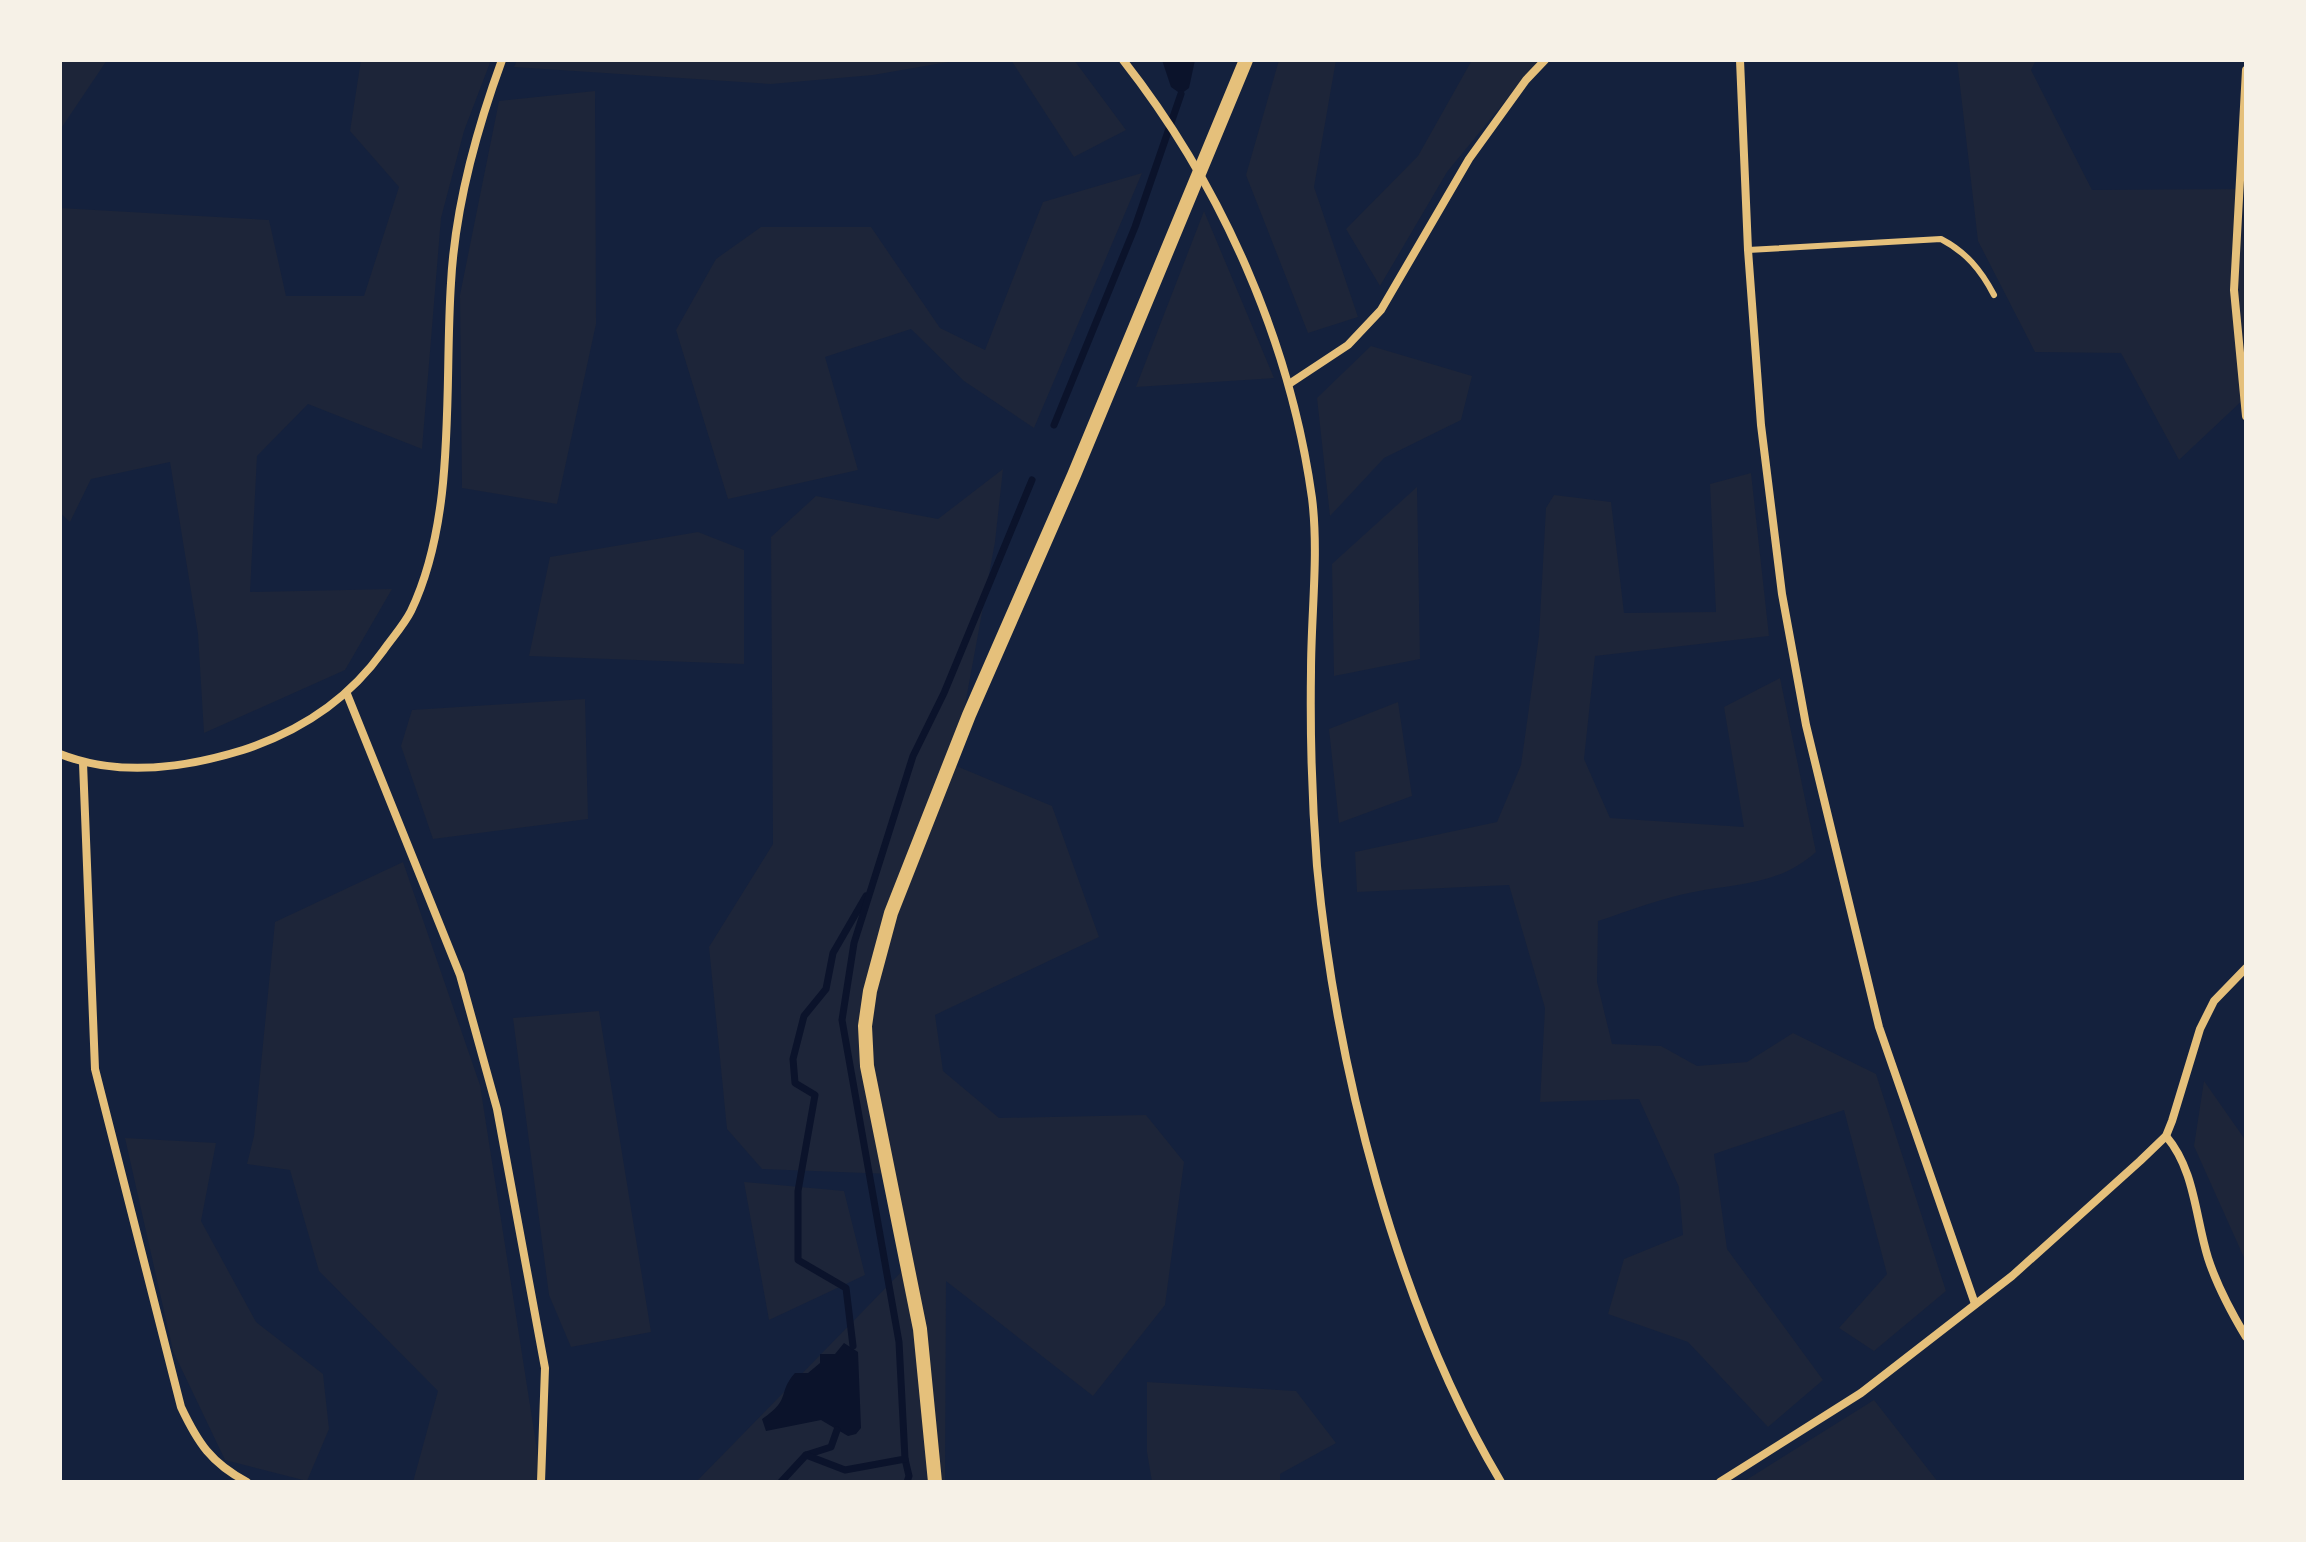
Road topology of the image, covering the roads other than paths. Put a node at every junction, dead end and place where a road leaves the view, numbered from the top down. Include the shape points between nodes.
1 (502, 60) edge
2 (1123, 60) edge
3 (1246, 60) edge
4 (1545, 60) edge
5 (1740, 60) edge
6 (2246, 70) edge
7 (1199, 173) junction
8 (1748, 250) junction
9 (1994, 295) dead end
10 (1289, 384) junction
11 (2246, 416) edge
12 (347, 694) junction
13 (60, 754) edge
14 (83, 763) junction
15 (2246, 968) edge
16 (2166, 1136) junction
17 (1975, 1304) junction
18 (2246, 1337) edge
19 (247, 1482) edge
20 (541, 1482) edge
21 (935, 1482) edge
22 (1501, 1482) edge
23 (1720, 1482) edge

1 - 12 street via 461,204 451,282 441,499 432,551 411,612
2 - 7 street via 1159,106
3 - 7 street
4 - 10 street via 1469,159 1381,310 1348,345
5 - 8 street
6 - 11 street via 2234,290
7 - 10 street via 1232,238
7 - 21 street via 969,715 877,954 865,1026 867,1066 920,1329
8 - 9 lane via 1941,239 1960,249
8 - 17 street via 1761,425 1782,594 1806,725 1879,1027
10 - 22 street via 1312,499 1316,847 1344,1042 1377,1181 1423,1317
12 - 14 street via 309,722 267,742 199,764
12 - 20 street via 460,975 497,1109 545,1368
13 - 14 street
14 - 19 street via 95,1069 181,1407 194,1436 219,1468
15 - 16 street via 2214,1001 2200,1029
16 - 17 street
16 - 18 street via 2179,1151 2209,1259
17 - 23 street via 1861,1393

